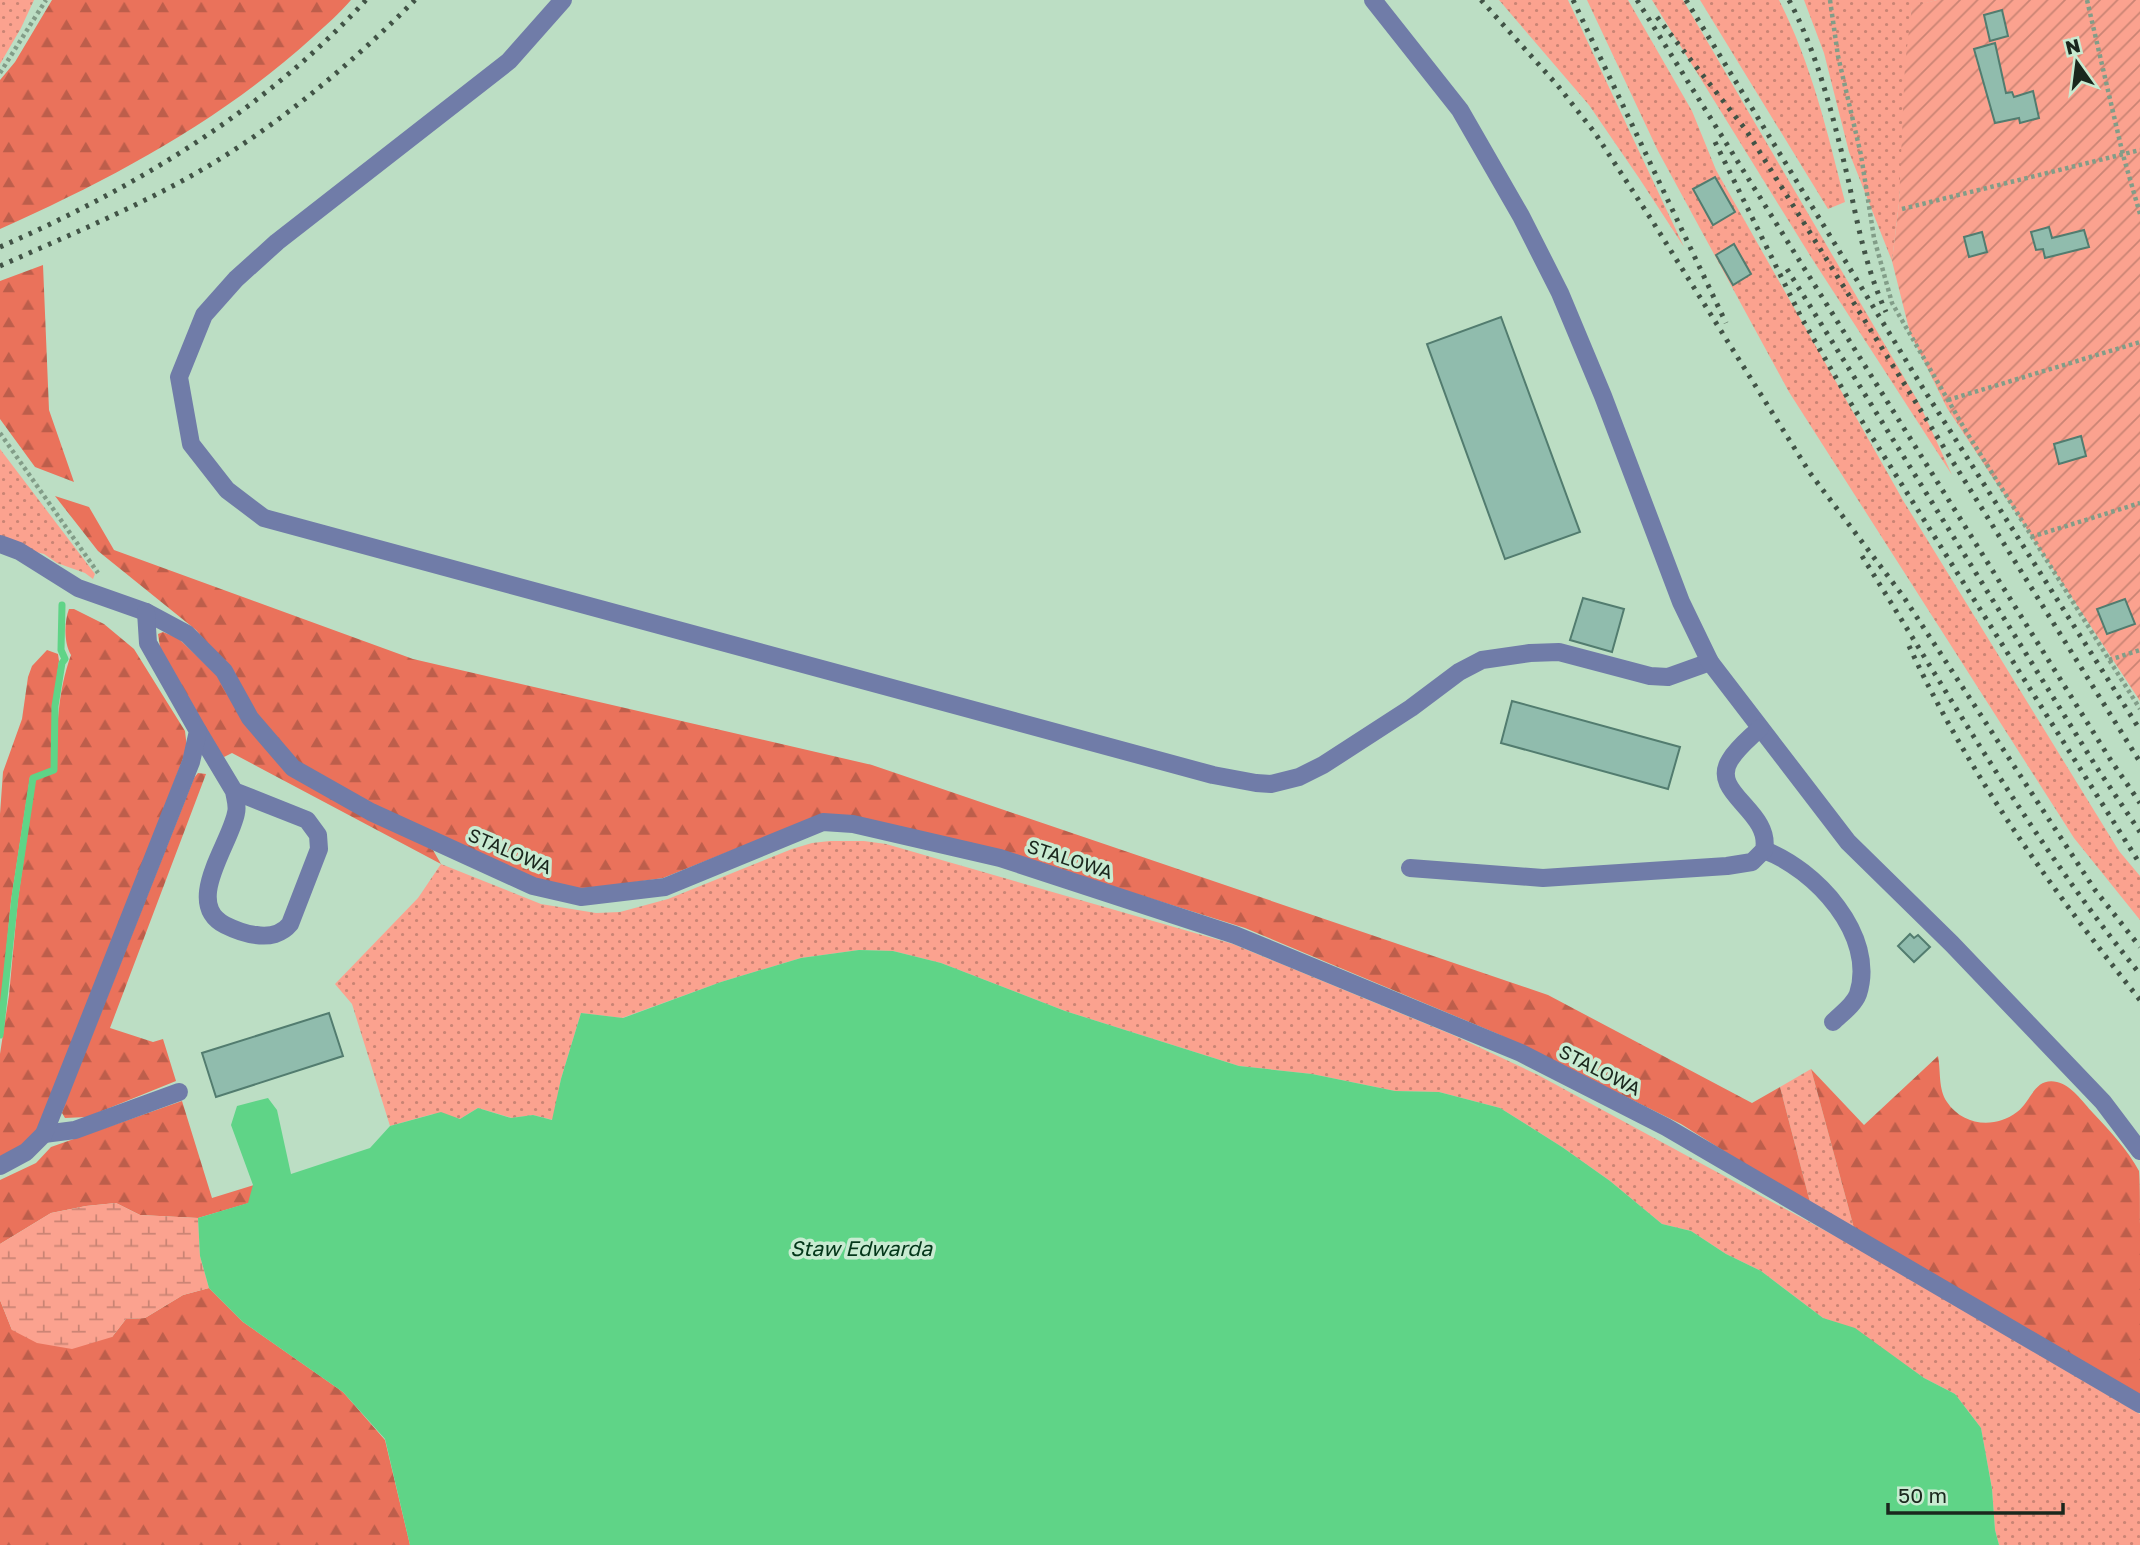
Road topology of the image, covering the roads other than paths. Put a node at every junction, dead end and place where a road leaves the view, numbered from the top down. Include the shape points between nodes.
1 (563, 0) edge
2 (1373, 0) edge
3 (0, 544) edge
4 (146, 612) junction
5 (1710, 663) junction
6 (1760, 728) junction
7 (198, 731) junction
8 (234, 792) junction
9 (1764, 850) junction
10 (1410, 868) dead end
11 (1833, 1022) dead end
12 (179, 1091) dead end
13 (44, 1134) junction
14 (2140, 1151) edge
15 (0, 1166) edge
16 (2140, 1405) edge

1 - 5 street via 509,61 277,242 204,315 179,377 191,444 228,490 264,518 1256,783 1285,781 1323,765 1482,660 1559,652 1668,677
2 - 5 street via 1460,110 1521,216 1560,293 1681,602
3 - 4 street, STALOWA via 78,588
4 - 7 street via 148,643
4 - 16 street, STALOWA via 187,634 224,671 250,718 293,768 371,812 533,886 581,897 665,887 823,822 853,824 1026,867 1235,935 1521,1053 1666,1127
5 - 6 street
6 - 9 street via 1730,760 1726,775 1731,790 1760,824 1766,838
6 - 14 street via 1848,842 2104,1102
7 - 8 street
7 - 13 street via 191,762
8 - 8 street via 307,820 318,835 319,849 290,923 275,934 249,935 211,915 208,887 236,814
9 - 10 street via 1741,865 1543,878
9 - 11 street via 1806,874 1844,915 1856,938 1861,973 1858,996
12 - 13 street via 75,1130
13 - 15 street via 26,1152

